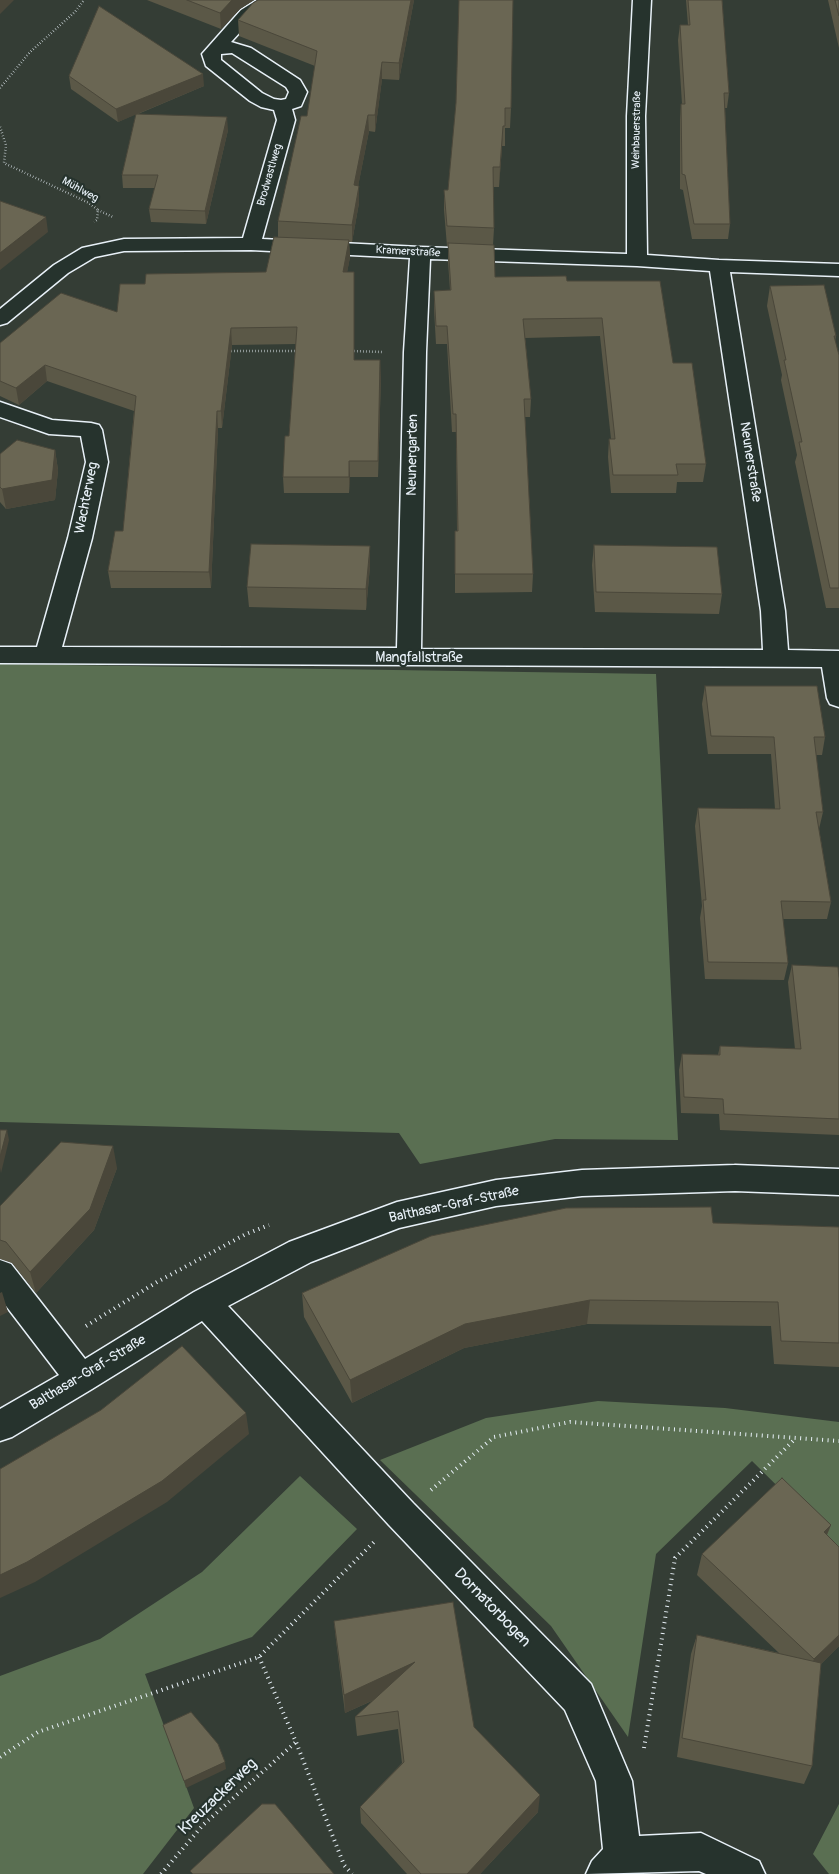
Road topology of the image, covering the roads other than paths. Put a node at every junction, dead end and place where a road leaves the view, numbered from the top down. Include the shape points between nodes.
1 (269, 0) edge
2 (642, 0) edge
3 (217, 49) junction
4 (282, 106) junction
5 (251, 244) junction
6 (420, 253) junction
7 (637, 260) junction
8 (719, 266) junction
9 (839, 270) edge
10 (0, 319) edge
11 (0, 409) edge
12 (0, 655) edge
13 (47, 656) junction
14 (410, 658) junction
15 (776, 659) junction
16 (836, 659) edge
17 (839, 698) edge
18 (839, 1182) edge
19 (0, 1274) edge
20 (205, 1302) junction
21 (80, 1379) junction
22 (0, 1426) edge
23 (613, 1865) edge
24 (746, 1874) edge

1 - 3 street via 247,14
2 - 7 street, Weinbauerstraße via 636,116
3 - 4 street via 211,54 212,62 256,97
3 - 4 street via 234,47 245,52 294,84 298,92 294,102
4 - 5 street, Brodwastlweg via 286,120
5 - 6 street, Kramerstraße
5 - 10 street, Kramerstraße via 124,245 89,252 61,269
6 - 7 street, Kramerstraße
6 - 14 street, Neunergarten via 415,352
7 - 8 street, Kramerstraße
8 - 9 street, Kramerstraße
8 - 15 street, Neunerstraße via 773,611
11 - 13 street, Wachterweg via 49,427 91,430 96,462 80,538
12 - 13 street, Mangfallstraße
13 - 14 street, Mangfallstraße
14 - 15 street, Mangfallstraße
15 - 16 street, Mangfallstraße
16 - 17 street
18 - 20 street, Balthasar-Graf-Straße via 735,1178 582,1183 496,1193 388,1219 300,1252
19 - 21 street
20 - 21 street, Balthasar-Graf-Straße
20 - 23 street, Dornatorbogen via 401,1514 578,1697 614,1781
21 - 22 street, Balthasar-Graf-Straße
23 - 24 street, Dornatorbogen via 701,1852

